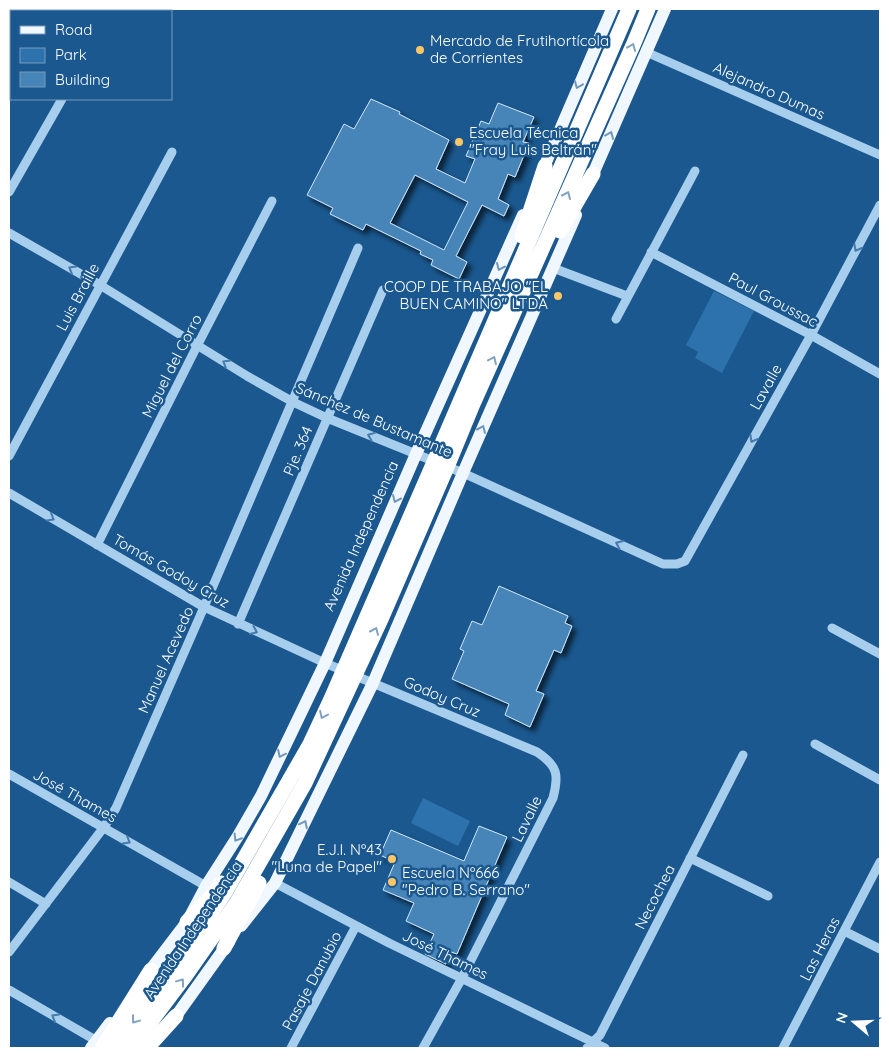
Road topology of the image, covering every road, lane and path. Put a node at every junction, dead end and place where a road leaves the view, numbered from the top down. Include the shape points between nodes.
1 (612, 9) edge
2 (629, 9) edge
3 (648, 9) edge
4 (665, 9) edge
5 (646, 52) junction
6 (61, 100) edge
7 (172, 152) dead end
8 (880, 155) edge
9 (545, 166) junction
10 (695, 171) dead end
11 (593, 174) junction
12 (9, 192) edge
13 (272, 201) dead end
14 (880, 205) edge
15 (9, 233) edge
16 (358, 248) dead end
17 (652, 252) junction
18 (553, 268) junction
19 (100, 285) junction
20 (383, 290) dead end
21 (627, 296) junction
22 (616, 319) dead end
23 (811, 335) junction
24 (496, 336) junction
25 (197, 346) junction
26 (880, 374) edge
27 (293, 402) junction
28 (328, 418) junction
29 (416, 454) junction
30 (9, 456) edge
31 (441, 464) junction
32 (463, 473) junction
33 (9, 493) edge
34 (97, 544) junction
35 (663, 564) joint
36 (204, 607) junction
37 (238, 624) junction
38 (832, 628) dead end
39 (880, 654) edge
40 (325, 663) junction
41 (349, 673) junction
42 (373, 683) junction
43 (816, 744) dead end
44 (743, 755) dead end
45 (548, 759) joint
46 (9, 774) edge
47 (880, 780) edge
48 (305, 783) junction
49 (268, 819) junction
50 (104, 828) junction
51 (690, 858) junction
52 (880, 862) edge
53 (9, 882) edge
54 (275, 883) junction
55 (206, 886) junction
56 (768, 896) dead end
57 (46, 904) junction
58 (187, 922) junction
59 (356, 926) junction
60 (844, 931) junction
61 (224, 948) junction
62 (880, 949) edge
63 (9, 952) edge
64 (151, 970) joint
65 (462, 978) junction
66 (9, 990) edge
67 (176, 1016) junction
68 (590, 1045) edge
69 (97, 1046) edge
70 (114, 1048) edge
71 (131, 1048) edge
72 (147, 1048) edge
73 (153, 1048) edge
74 (291, 1048) edge
75 (423, 1048) edge
76 (605, 1048) edge
77 (784, 1048) edge

1 -> 9 main road, Avenida Independencia
2 - 24 highway, Avenida Independencia
24 -> 3 highway, Avenida Independencia
4 - 5 main road
5 - 8 street, Alejandro Dumas
11 -> 5 main road
6 - 12 street
7 - 19 street, Luis Braille
9 - 24 highway
9 -> 29 main road, Avenida Independencia
10 - 17 street
11 - 18 main road
11 - 24 highway via 561,228 530,294
13 - 25 street, Miguel del Corro
14 -> 23 street, Lavalle
19 -> 15 street, Sánchez de Bustamante
16 - 27 street, Manuel Acevedo
17 - 21 street
17 - 23 street, Paul Groussac
18 - 21 street
32 -> 18 main road
19 - 25 street, Sánchez de Bustamante
19 - 30 street, Luis Braille
20 - 28 street, Pje. 364
21 - 22 street
23 - 26 street, Paul Groussac
23 -> 35 street, Lavalle via 685,561
24 - 31 highway, Avenida Independencia
27 -> 25 street, Sánchez de Bustamante
25 - 34 street, Miguel del Corro
27 - 28 street, Sánchez de Bustamante
27 - 36 street, Manuel Acevedo
29 -> 28 street, Sánchez de Bustamante
28 - 37 street, Pje. 364
29 - 31 street, Sánchez de Bustamante
29 -> 40 main road, Avenida Independencia
31 - 32 street, Sánchez de Bustamante
31 - 41 highway, Avenida Independencia
35 -> 32 street, Sánchez de Bustamante
32 - 42 main road
33 -> 34 street, Tomás Godoy Cruz
34 - 36 street, Tomás Godoy Cruz
36 - 37 street, Tomás Godoy Cruz
36 - 50 street, Manuel Acevedo via 116,808
37 -> 40 street, Tomás Godoy Cruz
38 - 39 street
40 - 41 street, Godoy Cruz
40 -> 55 main road, Avenida Independencia via 261,796
41 - 42 street, Godoy Cruz
41 - 48 highway, Avenida Independencia
41 -> 49 highway, Avenida Independencia
42 - 45 street, Godoy Cruz
54 -> 42 main road
43 - 47 street
44 - 51 street, Necochea
45 - 65 street, Lavalle via 555,770 557,782 553,798
46 - 50 street, José Thames
48 - 61 highway via 270,862
71 -> 48 highway, Avenida Independencia via 237,902
49 - 58 highway via 216,890
49 -> 70 highway, Avenida Independencia via 224,894 170,974
50 -> 55 street, José Thames
50 - 57 street, Manuel Acevedo
51 - 56 street
51 - 68 street, Necochea via 600,1035
52 - 60 street, Las Heras
53 - 57 street
54 - 59 street, José Thames
54 - 61 main road
55 - 58 main road, Avenida Independencia
57 - 63 street, Manuel Acevedo
58 - 64 main road, Avenida Independencia
59 - 65 street, José Thames
59 - 74 street, Pasaje Danubio
60 - 62 street
60 - 77 street, Las Heras
61 - 67 main road
64 - 69 highway
65 - 68 street, José Thames
65 - 75 street, Lavalle
69 -> 66 street
67 - 72 highway
67 - 73 main road
68 - 76 street, José Thames

